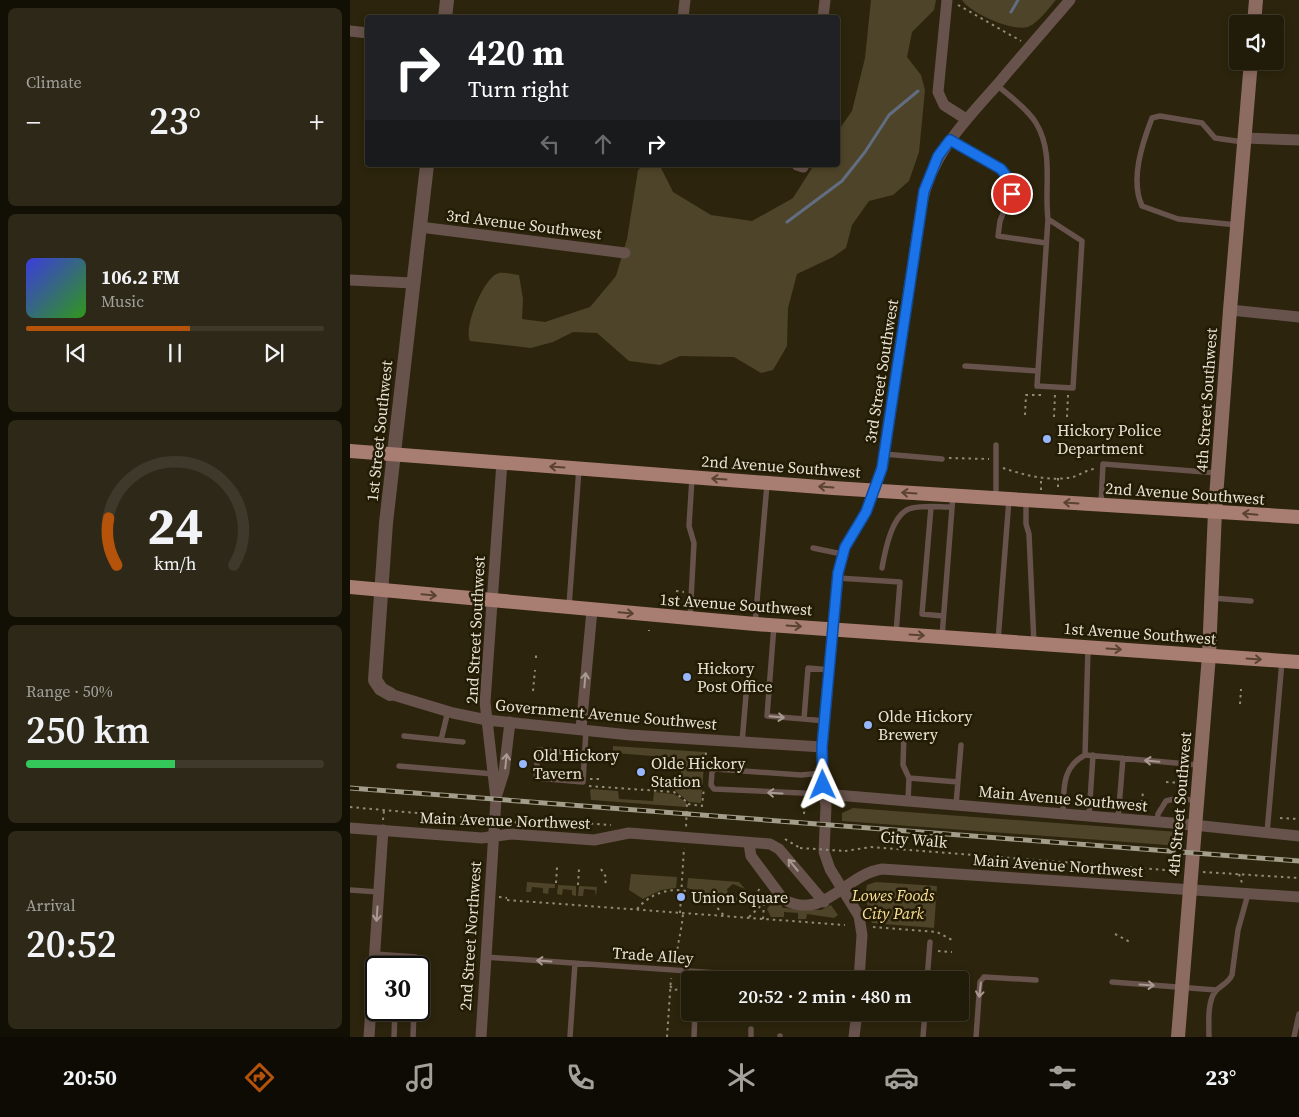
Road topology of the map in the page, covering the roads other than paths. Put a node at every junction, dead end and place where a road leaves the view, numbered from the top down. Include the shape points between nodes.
1 (447, 0) edge
2 (685, 0) edge
3 (824, 0) edge
4 (1070, 0) edge
5 (1256, 0) edge
6 (951, 2) edge
7 (445, 15) edge
8 (683, 15) edge
9 (823, 15) edge
10 (1255, 15) edge
11 (350, 31) edge
12 (365, 33) edge
13 (1250, 70) edge
14 (997, 85) junction
15 (966, 119) junction
16 (950, 140) junction
17 (1244, 140) junction
18 (1299, 140) edge
19 (427, 167) edge
20 (1048, 219) junction
21 (1237, 225) junction
22 (420, 227) junction
23 (1046, 242) junction
24 (625, 252) dead end
25 (350, 280) edge
26 (413, 283) junction
27 (1230, 310) junction
28 (1299, 317) edge
29 (965, 366) dead end
30 (1038, 371) junction
31 (996, 445) dead end
32 (350, 451) edge
33 (393, 454) junction
34 (884, 454) junction
35 (942, 459) road end
36 (502, 462) junction
37 (579, 468) junction
38 (1218, 473) junction
39 (692, 478) junction
40 (768, 483) junction
41 (875, 490) junction
42 (1002, 499) junction
43 (1026, 500) junction
44 (952, 501) junction
45 (1101, 505) junction
46 (931, 507) junction
47 (1215, 511) junction
48 (1299, 517) edge
49 (813, 548) dead end
50 (842, 554) junction
51 (882, 568) dead end
52 (838, 578) junction
53 (350, 587) edge
54 (380, 590) junction
55 (1212, 598) junction
56 (492, 600) junction
57 (1252, 601) dead end
58 (569, 608) junction
59 (592, 610) junction
60 (943, 616) junction
61 (690, 618) junction
62 (755, 624) junction
63 (774, 625) junction
64 (834, 629) junction
65 (896, 634) junction
66 (942, 637) junction
67 (998, 641) junction
68 (1034, 644) junction
69 (1088, 648) junction
70 (1209, 656) junction
71 (1282, 661) junction
72 (1299, 662) edge
73 (830, 670) junction
74 (390, 694) joint
75 (746, 695) dead end
76 (448, 711) junction
77 (804, 719) junction
78 (487, 720) junction
79 (825, 721) junction
80 (510, 722) junction
81 (584, 729) junction
82 (904, 733) dead end
83 (404, 736) dead end
84 (440, 740) junction
85 (463, 742) dead end
86 (742, 742) junction
87 (960, 745) dead end
88 (822, 747) junction
89 (585, 755) junction
90 (1085, 755) junction
91 (1093, 756) junction
92 (1123, 758) junction
93 (612, 759) dead end
94 (1200, 764) junction
95 (399, 766) dead end
96 (823, 773) junction
97 (494, 774) junction
98 (910, 778) junction
99 (958, 782) junction
100 (824, 794) junction
101 (496, 799) junction
102 (1196, 800) junction
103 (908, 801) junction
104 (956, 805) junction
105 (1063, 814) junction
106 (1089, 816) junction
107 (1118, 819) junction
108 (1157, 822) junction
109 (383, 826) junction
110 (1194, 826) junction
111 (350, 828) edge
112 (1267, 833) junction
113 (493, 836) junction
114 (1299, 836) edge
115 (749, 844) junction
116 (843, 887) junction
117 (350, 890) edge
118 (1189, 891) junction
119 (379, 892) junction
120 (1248, 894) junction
121 (1299, 897) edge
122 (824, 902) junction
123 (930, 942) dead end
124 (375, 954) junction
125 (402, 956) edge
126 (485, 957) junction
127 (576, 963) junction
128 (684, 971) edge
129 (859, 971) edge
130 (928, 971) edge
131 (1036, 980) dead end
132 (1112, 982) dead end
133 (1182, 987) junction
134 (1216, 990) junction
135 (1299, 1014) edge
136 (395, 1021) edge
137 (414, 1021) edge
138 (695, 1021) edge
139 (856, 1021) edge
140 (924, 1021) edge
141 (751, 1029) dead end
142 (370, 1037) edge
143 (394, 1037) edge
144 (413, 1037) edge
145 (480, 1037) edge
146 (570, 1037) edge
147 (694, 1037) edge
148 (751, 1037) edge
149 (854, 1037) edge
150 (923, 1037) edge
151 (976, 1037) edge
152 (1178, 1037) edge
153 (1209, 1037) edge
154 (1294, 1037) edge

1 - 7 street
2 - 8 street
3 - 9 street
4 - 14 street, 3rd Street Southwest
5 - 10 main road
6 - 15 street via 938,92 944,105
11 - 12 street
13 - 17 main road, 4th Street Southwest
14 - 15 street, 3rd Street Southwest
14 - 20 lane via 1036,122 1045,146
15 - 16 street, 3rd Street Southwest
16 - 23 lane via 1001,169 1014,186 1000,221 998,236
16 - 34 street, 3rd Street Southwest via 938,156 924,191
17 - 18 street
17 - 21 main road, 4th Street Southwest
17 - 21 lane via 1214,138 1202,123 1160,116 1152,118 1138,176 1137,196 1142,206 1178,219
19 - 22 street, 1st Street Southwest
20 - 23 lane
20 - 30 lane via 1082,241 1073,388 1037,386
21 - 27 main road, 4th Street Southwest
22 - 24 street, 3rd Avenue Southwest
22 - 26 street, 1st Street Southwest
23 - 30 lane
25 - 26 street
26 - 33 street, 1st Street Southwest
27 - 28 street
27 - 38 main road, 4th Street Southwest
29 - 30 lane
31 - 42 lane
32 - 33 main road, 2nd Avenue Southwest
33 - 36 main road, 2nd Avenue Southwest
33 - 54 street, 1st Street Southwest
34 - 35 lane
34 - 41 street, 3rd Street Southwest
37 -> 36 main road, 2nd Avenue Southwest
36 - 56 street, 2nd Street Southwest
37 - 39 main road, 2nd Avenue Southwest
37 - 58 lane
38 - 45 lane via 1103,464
38 - 47 main road, 4th Street Southwest
40 -> 39 main road, 2nd Avenue Southwest
39 - 61 lane via 689,526 694,543
41 -> 40 main road, 2nd Avenue Southwest
40 - 62 lane
44 -> 41 main road, 2nd Avenue Southwest
41 - 50 street, 3rd Street Southwest
42 - 43 main road, 2nd Avenue Southwest
42 - 44 main road, 2nd Avenue Southwest
42 - 67 lane
45 -> 43 main road, 2nd Avenue Southwest
43 - 68 lane
44 - 46 lane
44 - 60 lane
45 - 47 main road, 2nd Avenue Southwest
46 - 51 lane via 911,508 902,513 890,536
46 - 60 lane via 922,614
48 -> 47 main road, 2nd Avenue Southwest
47 - 55 main road, 4th Street Southwest
49 - 50 lane
50 - 52 street, 3rd Street Southwest
52 - 64 street, 3rd Street Southwest
52 - 65 lane via 900,582
53 - 54 main road, 1st Avenue Southwest
54 -> 56 main road, 1st Avenue Southwest
54 - 74 street, 1st Street Southwest via 375,680
55 - 57 lane
55 - 70 main road, 4th Street Southwest
56 - 58 main road, 1st Avenue Southwest
56 - 78 street, 2nd Street Southwest via 485,702
58 - 59 main road, 1st Avenue Southwest
59 -> 61 main road, 1st Avenue Southwest
81 -> 59 street
60 - 66 lane
61 - 62 main road, 1st Avenue Southwest
62 - 63 main road, 1st Avenue Southwest
63 -> 64 main road, 1st Avenue Southwest
63 -> 77 lane via 767,716
64 - 65 main road, 1st Avenue Southwest
64 - 73 street, 3rd Street Southwest
65 -> 66 main road, 1st Avenue Southwest
66 - 67 main road, 1st Avenue Southwest
67 - 68 main road, 1st Avenue Southwest
68 - 69 main road, 1st Avenue Southwest
69 -> 70 main road, 1st Avenue Southwest
69 - 90 lane
70 -> 71 main road, 1st Avenue Southwest
70 - 94 main road, 4th Street Southwest
71 - 72 main road, 1st Avenue Southwest
71 - 112 lane
73 - 77 lane via 808,668
73 - 79 street, 3rd Street Southwest
74 - 76 street, Government Avenue Southwest
75 - 86 lane
76 - 78 street, Government Avenue Southwest
76 - 84 lane
77 - 79 lane
78 - 80 street, Government Avenue Southwest
78 - 97 street, 2nd Street Southwest
79 - 88 street, 3rd Street Southwest
80 - 81 street, Government Avenue Southwest
101 -> 80 street, 2nd Street Southwest via 504,772
81 - 86 street, Government Avenue Southwest
81 - 89 lane
82 - 98 lane via 902,764
83 - 84 lane
84 - 85 lane
86 - 88 street, Government Avenue Southwest
87 - 99 lane
88 - 96 street, 3rd Street Southwest
89 - 89 lane via 538,750 536,778 583,780
89 - 93 lane
90 - 91 lane
90 - 105 lane via 1069,766
91 - 92 lane
91 - 106 lane
94 -> 92 lane
92 - 107 lane
94 - 102 main road, 4th Street Southwest
95 - 97 lane
96 - 100 street, 3rd Street Southwest
100 -> 96 lane via 714,789 711,786 715,769
97 - 101 street, 2nd Street Southwest
98 - 99 lane
98 - 103 lane
99 - 104 lane
100 - 103 street, Main Avenue Southwest
100 - 116 street, 3rd Street Southwest via 824,852 830,869
101 - 113 street, 2nd Street Southwest
102 - 108 lane via 1166,801
102 - 110 main road, 4th Street Southwest
103 - 104 street, Main Avenue Southwest
104 - 105 street, Main Avenue Southwest
105 - 106 street, Main Avenue Southwest
106 - 107 street, Main Avenue Southwest
107 - 108 street, Main Avenue Southwest
108 - 110 street, Main Avenue Southwest
109 - 111 street, Main Avenue Northwest
109 - 113 street, Main Avenue Northwest via 477,838
109 - 119 street
110 - 112 street, Main Avenue Southwest
110 - 118 main road, 4th Street Southwest
112 - 114 street, Main Avenue Southwest
113 - 115 street, Main Avenue Northwest via 511,834 594,840 629,834
113 - 126 street, 2nd Street Northwest
122 -> 115 street, Main Avenue Northwest via 779,849 770,844
115 - 122 street via 750,856 783,899 813,905
116 - 118 street, Main Avenue Northwest via 870,871 882,869
116 - 122 street, Main Avenue Northwest
116 - 129 street, 3rd Street Southwest via 856,907 861,927
117 - 119 lane
118 - 120 street, Main Avenue Northwest
118 - 133 main road, 4th Street Southwest
119 -> 124 street
120 - 121 street, Main Avenue Northwest
120 - 134 lane via 1238,930 1232,975 1229,982
123 - 130 lane
124 - 125 lane
124 - 142 street
127 -> 126 lane, Trade Alley
126 - 145 street, 2nd Street Northwest
127 - 128 lane, Trade Alley
127 - 146 lane
131 -> 151 lane via 984,977 980,982
132 -> 133 lane
133 - 134 lane
133 - 152 main road, 4th Street Southwest
134 - 153 lane via 1212,996
135 - 154 lane
136 - 143 lane
137 - 144 lane
138 - 147 lane
139 - 149 street
140 - 150 lane
141 - 148 lane

